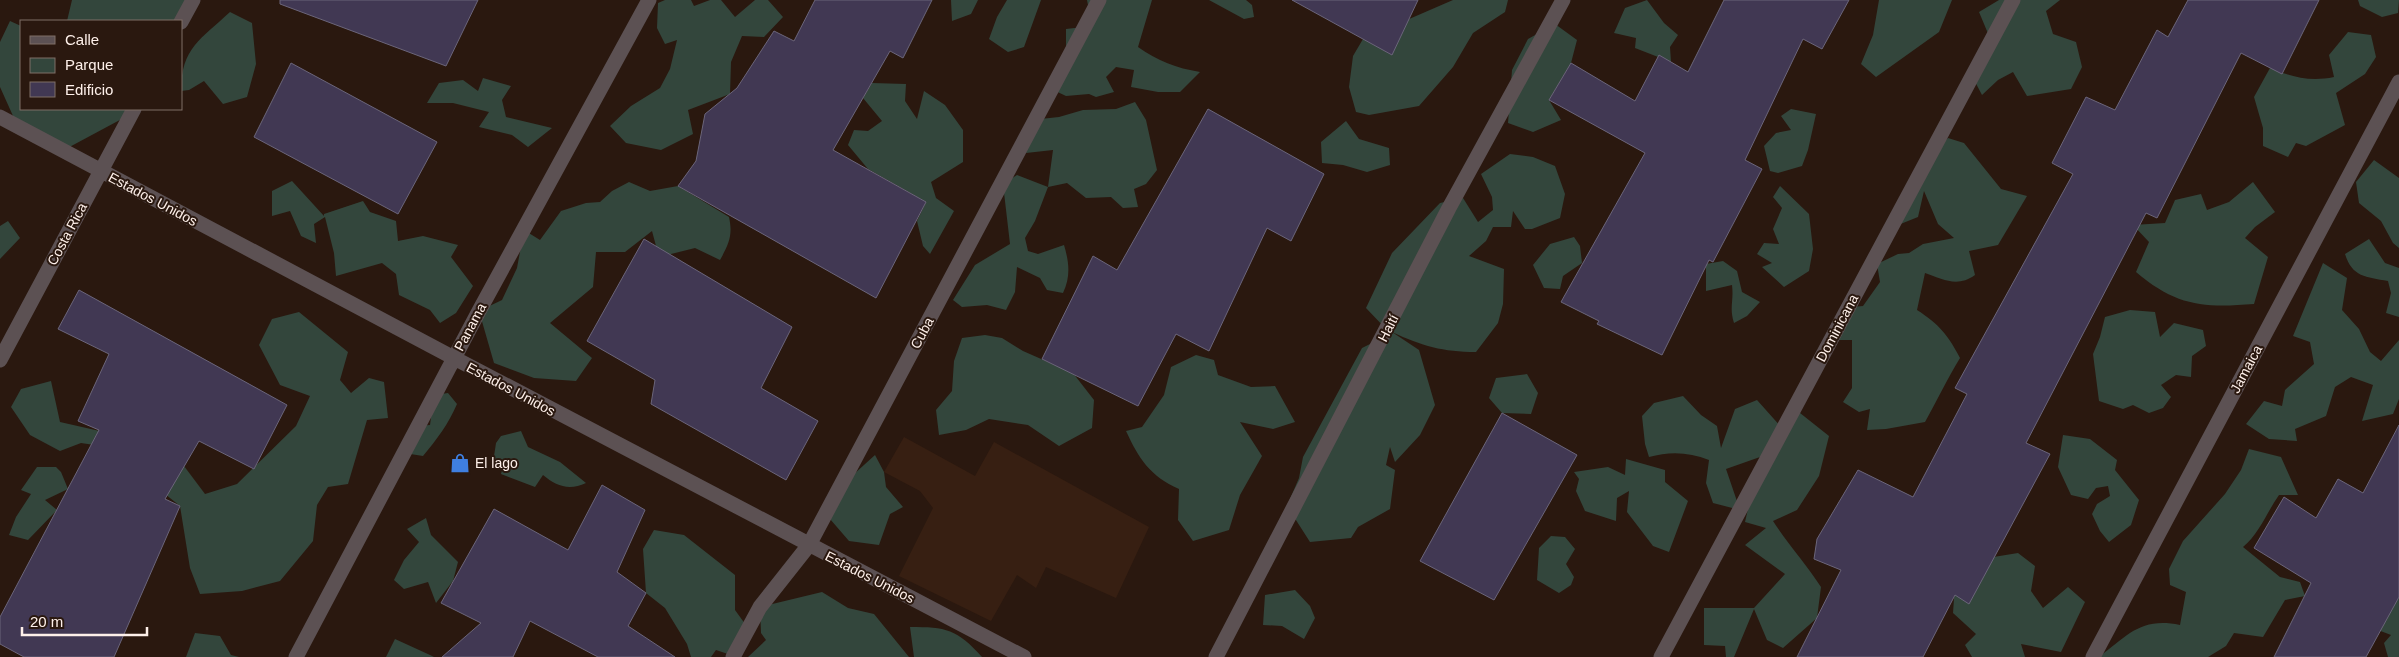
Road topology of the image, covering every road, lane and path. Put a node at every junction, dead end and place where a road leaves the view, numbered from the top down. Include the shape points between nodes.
1 (193, 0) edge
2 (649, 0) edge
3 (1099, 0) edge
4 (1563, 0) edge
5 (2013, 0) edge
6 (182, 20) edge
7 (2399, 82) edge
8 (133, 110) edge
9 (0, 118) edge
10 (100, 171) junction
11 (454, 358) junction
12 (0, 360) edge
13 (809, 546) junction
14 (296, 657) edge
15 (733, 657) edge
16 (1024, 657) edge
17 (1216, 657) edge
18 (1661, 657) edge
19 (2094, 657) edge

1 - 6 street
2 - 11 street, Panama
3 - 13 street, Cuba
4 - 17 street, Haití via 1449,208
5 - 18 street, Dominicana
7 - 19 street, Jamaica
8 - 10 street, Costa Rica
9 - 10 street, Estados Unidos
10 - 11 street, Estados Unidos
10 - 12 street, Costa Rica
11 - 13 street, Estados Unidos
11 - 14 street, Panama
13 - 15 street, Cuba via 760,607
13 - 16 street, Estados Unidos

